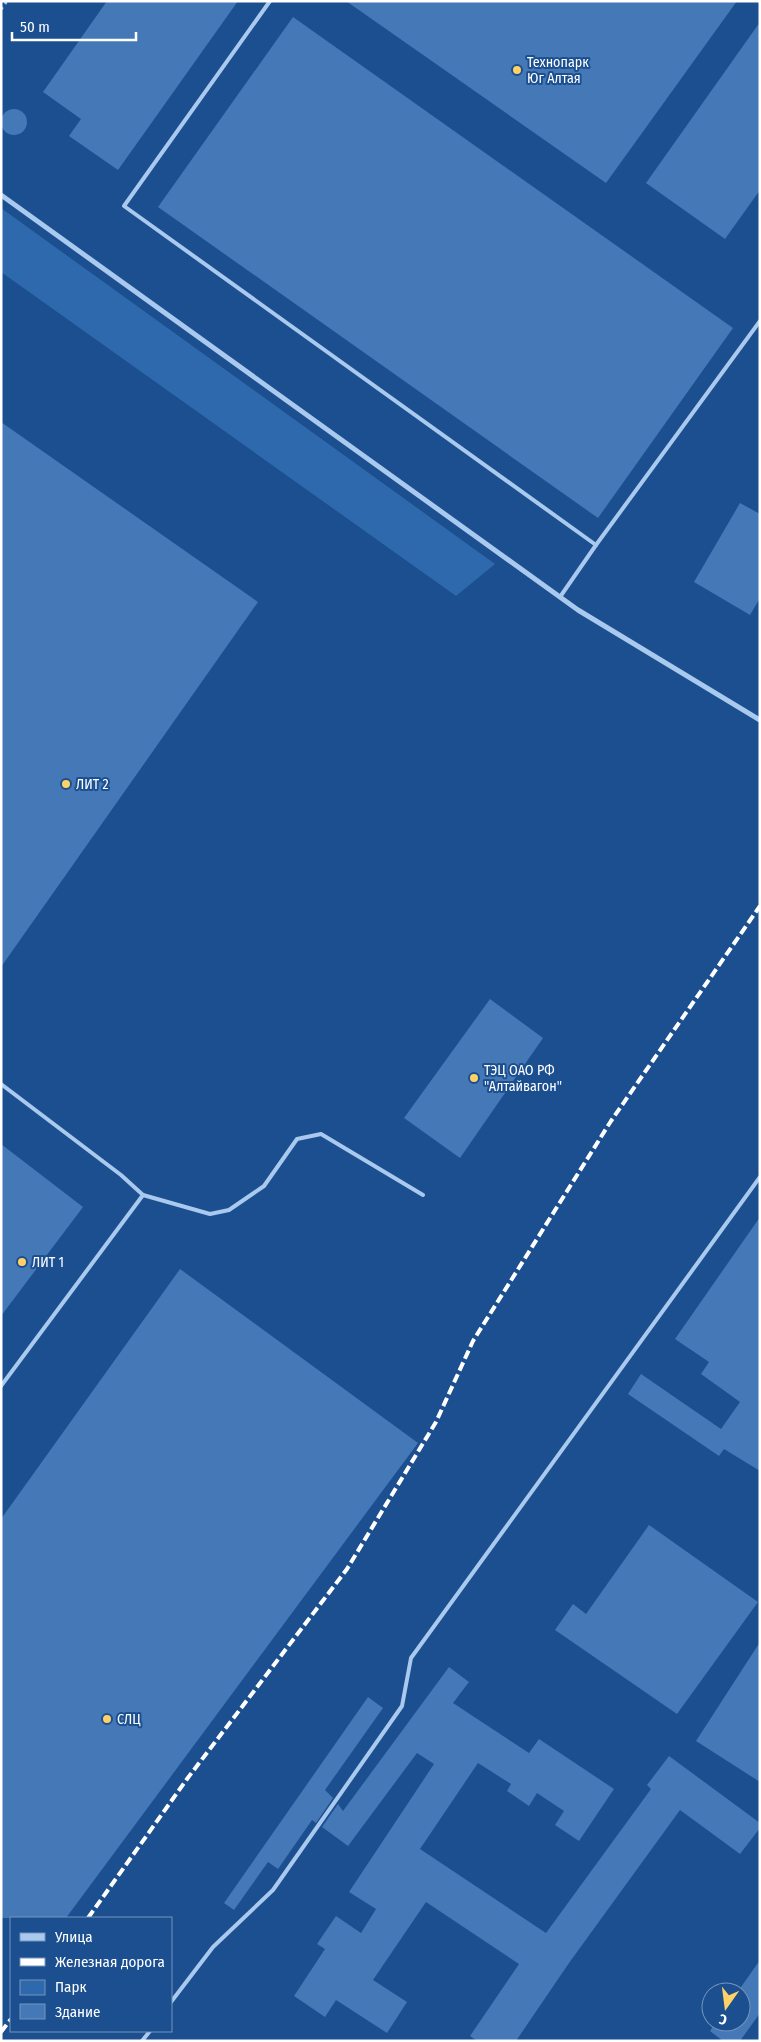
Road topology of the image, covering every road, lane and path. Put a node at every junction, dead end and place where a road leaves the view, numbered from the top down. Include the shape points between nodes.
1 (7, 1) edge
2 (270, 1) edge
3 (1, 9) edge
4 (1, 195) edge
5 (760, 321) edge
6 (596, 545) junction
7 (560, 597) junction
8 (760, 720) edge
9 (1, 1084) edge
10 (760, 1177) edge
11 (143, 1195) junction
12 (423, 1196) dead end
13 (1, 1386) edge
14 (172, 2001) edge

1 - 3 path
2 - 6 lane via 124,206
4 - 7 street
5 - 6 lane
6 - 7 lane
7 - 8 street
9 - 11 lane
10 - 14 lane via 410,1658 402,1706 273,1890 213,1947
11 - 12 lane via 210,1214 229,1210 264,1186 297,1139 321,1134
11 - 13 lane

